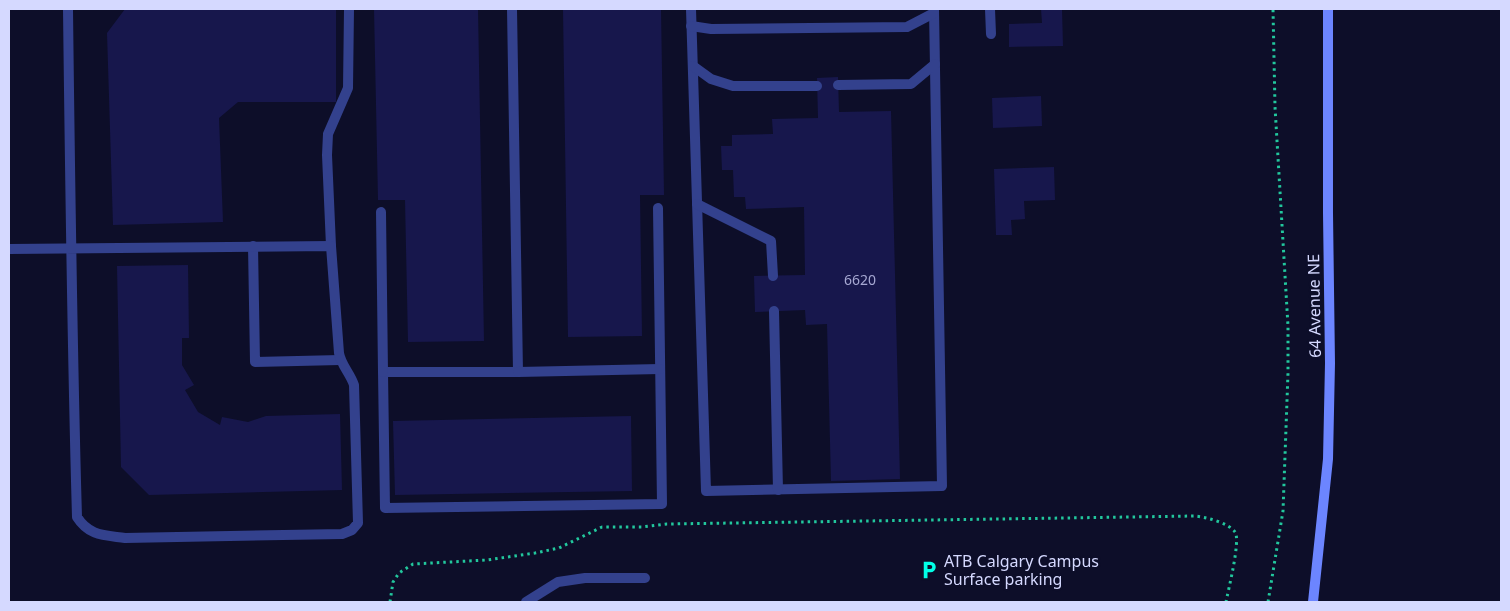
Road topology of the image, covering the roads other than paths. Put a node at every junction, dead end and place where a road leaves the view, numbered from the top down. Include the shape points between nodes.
1 (68, 9) edge
2 (349, 9) edge
3 (512, 9) edge
4 (691, 9) edge
5 (990, 9) edge
6 (1328, 9) edge
7 (934, 11) edge
8 (691, 26) junction
9 (991, 34) dead end
10 (935, 64) junction
11 (693, 66) junction
12 (838, 85) dead end
13 (817, 86) dead end
14 (697, 204) junction
15 (658, 208) dead end
16 (381, 212) dead end
17 (254, 246) junction
18 (331, 246) junction
19 (9, 249) edge
20 (71, 250) junction
21 (773, 276) dead end
22 (774, 311) dead end
23 (340, 360) junction
24 (660, 369) junction
25 (383, 372) junction
26 (518, 372) junction
27 (778, 490) junction
28 (645, 578) dead end
29 (526, 602) edge
30 (1313, 602) edge

1 - 20 lane
2 - 18 lane via 348,88 328,134
3 - 26 lane
4 - 8 lane
5 - 9 lane
6 - 30 street, 64 Avenue NE via 1330,392 1328,459
7 - 8 lane via 907,27 711,29
7 - 10 lane
8 - 11 lane
10 - 12 lane via 910,84
10 - 27 lane via 942,486
11 - 13 lane via 711,79 733,86
11 - 14 lane
14 - 21 lane via 771,241
14 - 27 lane via 706,491
15 - 24 lane
16 - 25 lane
17 - 18 lane
17 - 20 lane
17 - 23 lane via 256,362
18 - 23 lane
19 - 20 lane
20 - 23 lane via 77,517 83,527 98,535 125,538 342,534 352,530 359,515 354,385
22 - 27 lane
24 - 25 lane via 662,504 385,508
24 - 26 lane
25 - 26 lane
28 - 29 lane via 585,578 558,582

